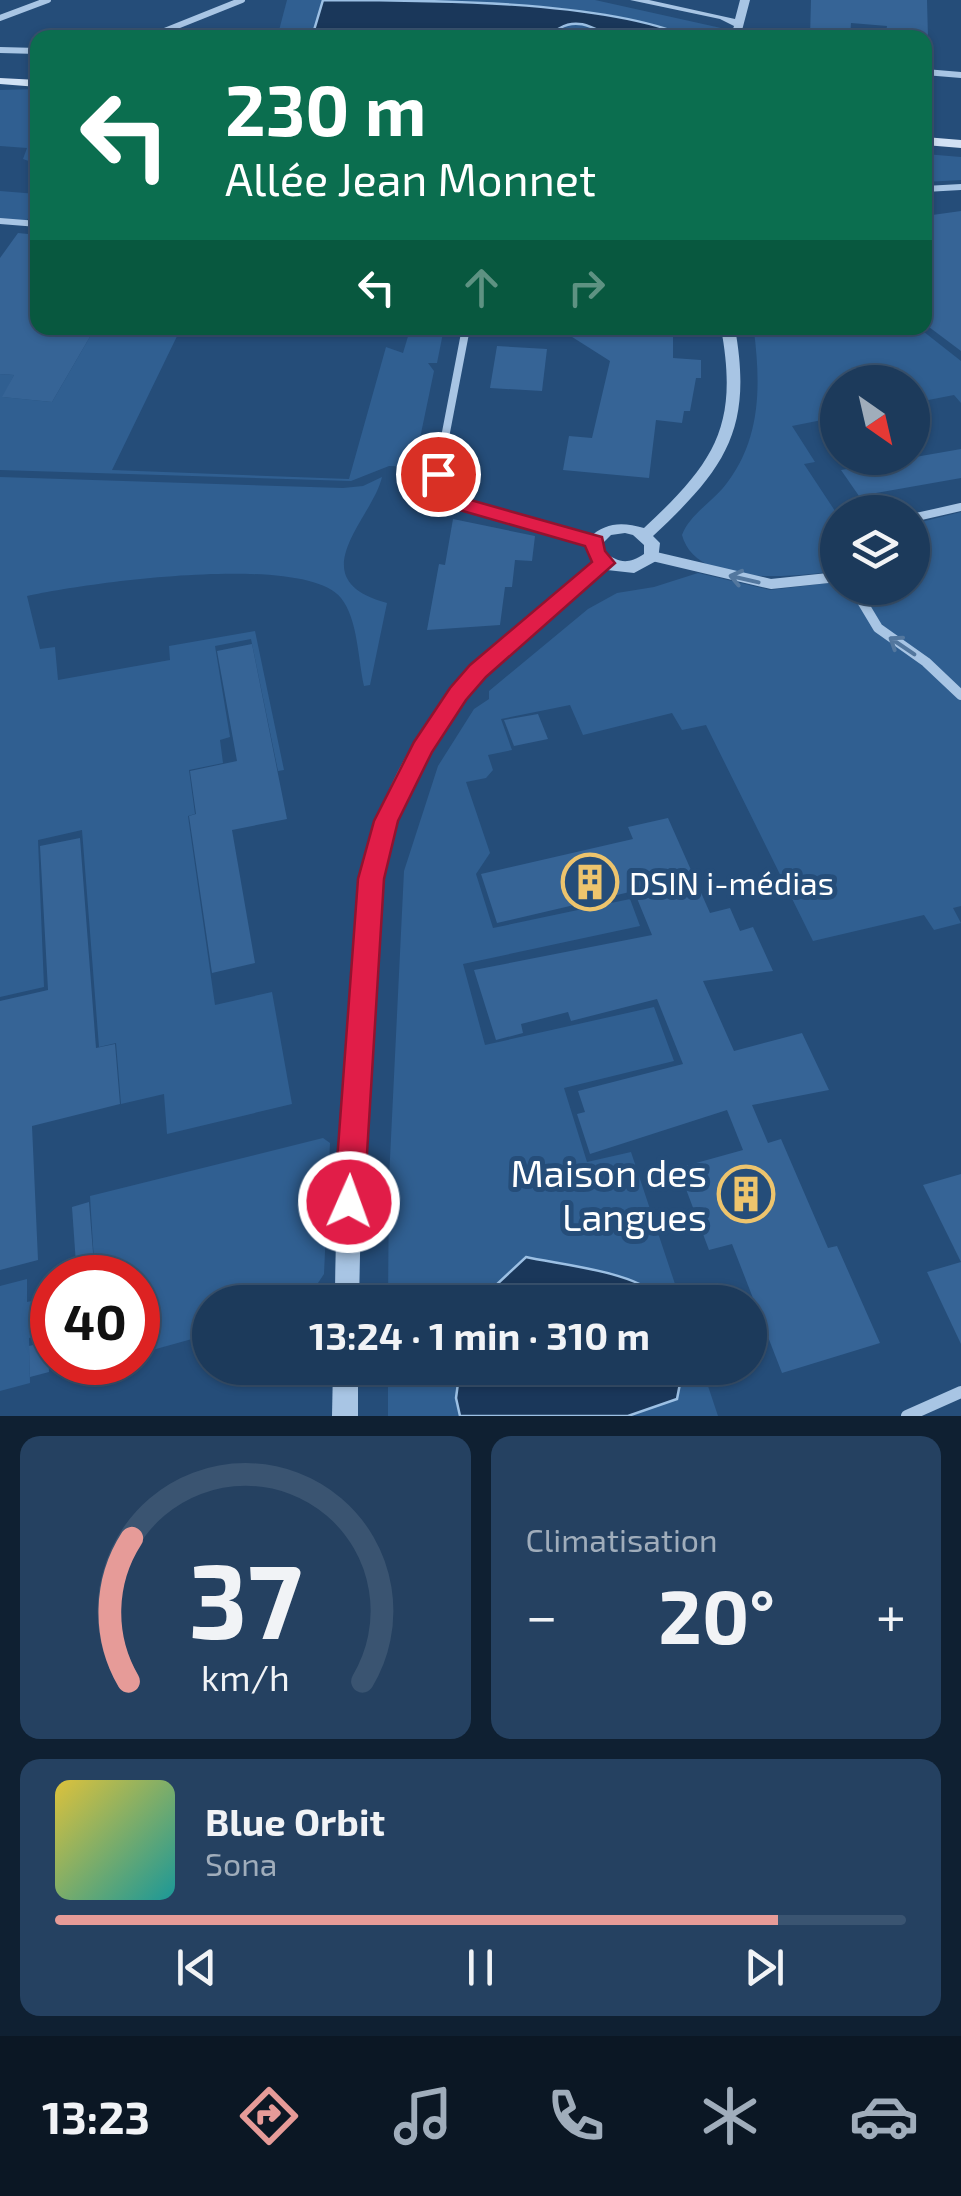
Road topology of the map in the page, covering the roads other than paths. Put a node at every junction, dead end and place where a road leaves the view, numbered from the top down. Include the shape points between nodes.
1 (48, 0) edge
2 (242, 0) edge
3 (684, 0) edge
4 (745, 0) edge
5 (639, 1) edge
6 (0, 18) edge
7 (740, 19) junction
8 (167, 30) edge
9 (737, 30) edge
10 (2, 50) edge
11 (30, 51) edge
12 (932, 73) edge
13 (961, 75) edge
14 (0, 81) edge
15 (30, 83) edge
16 (932, 142) edge
17 (961, 144) edge
18 (932, 150) edge
19 (961, 152) edge
20 (961, 188) edge
21 (932, 190) edge
22 (0, 222) edge
23 (30, 224) edge
24 (465, 335) edge
25 (729, 335) edge
26 (961, 507) edge
27 (930, 514) edge
28 (646, 535) junction
29 (594, 542) junction
30 (652, 556) junction
31 (604, 563) junction
32 (820, 579) edge
33 (864, 605) edge
34 (961, 695) edge
35 (348, 1285) edge
36 (346, 1385) edge
37 (961, 1392) edge
38 (345, 1416) edge
39 (907, 1416) edge

1 - 6 street
2 - 8 street
3 - 7 street
4 - 7 street
5 - 7 street
7 - 9 street
10 - 11 street
12 - 13 street
14 - 15 main road
16 - 17 main road
18 - 19 main road
20 - 21 street
22 - 23 street
24 - 29 street via 439,492
25 - 28 street via 737,395 724,447 692,492
26 - 27 street
28 - 29 street via 618,528
28 - 30 street
29 - 31 street
30 - 31 street via 634,568
32 -> 30 street via 771,584
31 - 35 street via 458,694 386,821 371,879 364,956
34 -> 33 street via 878,628
36 - 38 street
37 - 39 street

